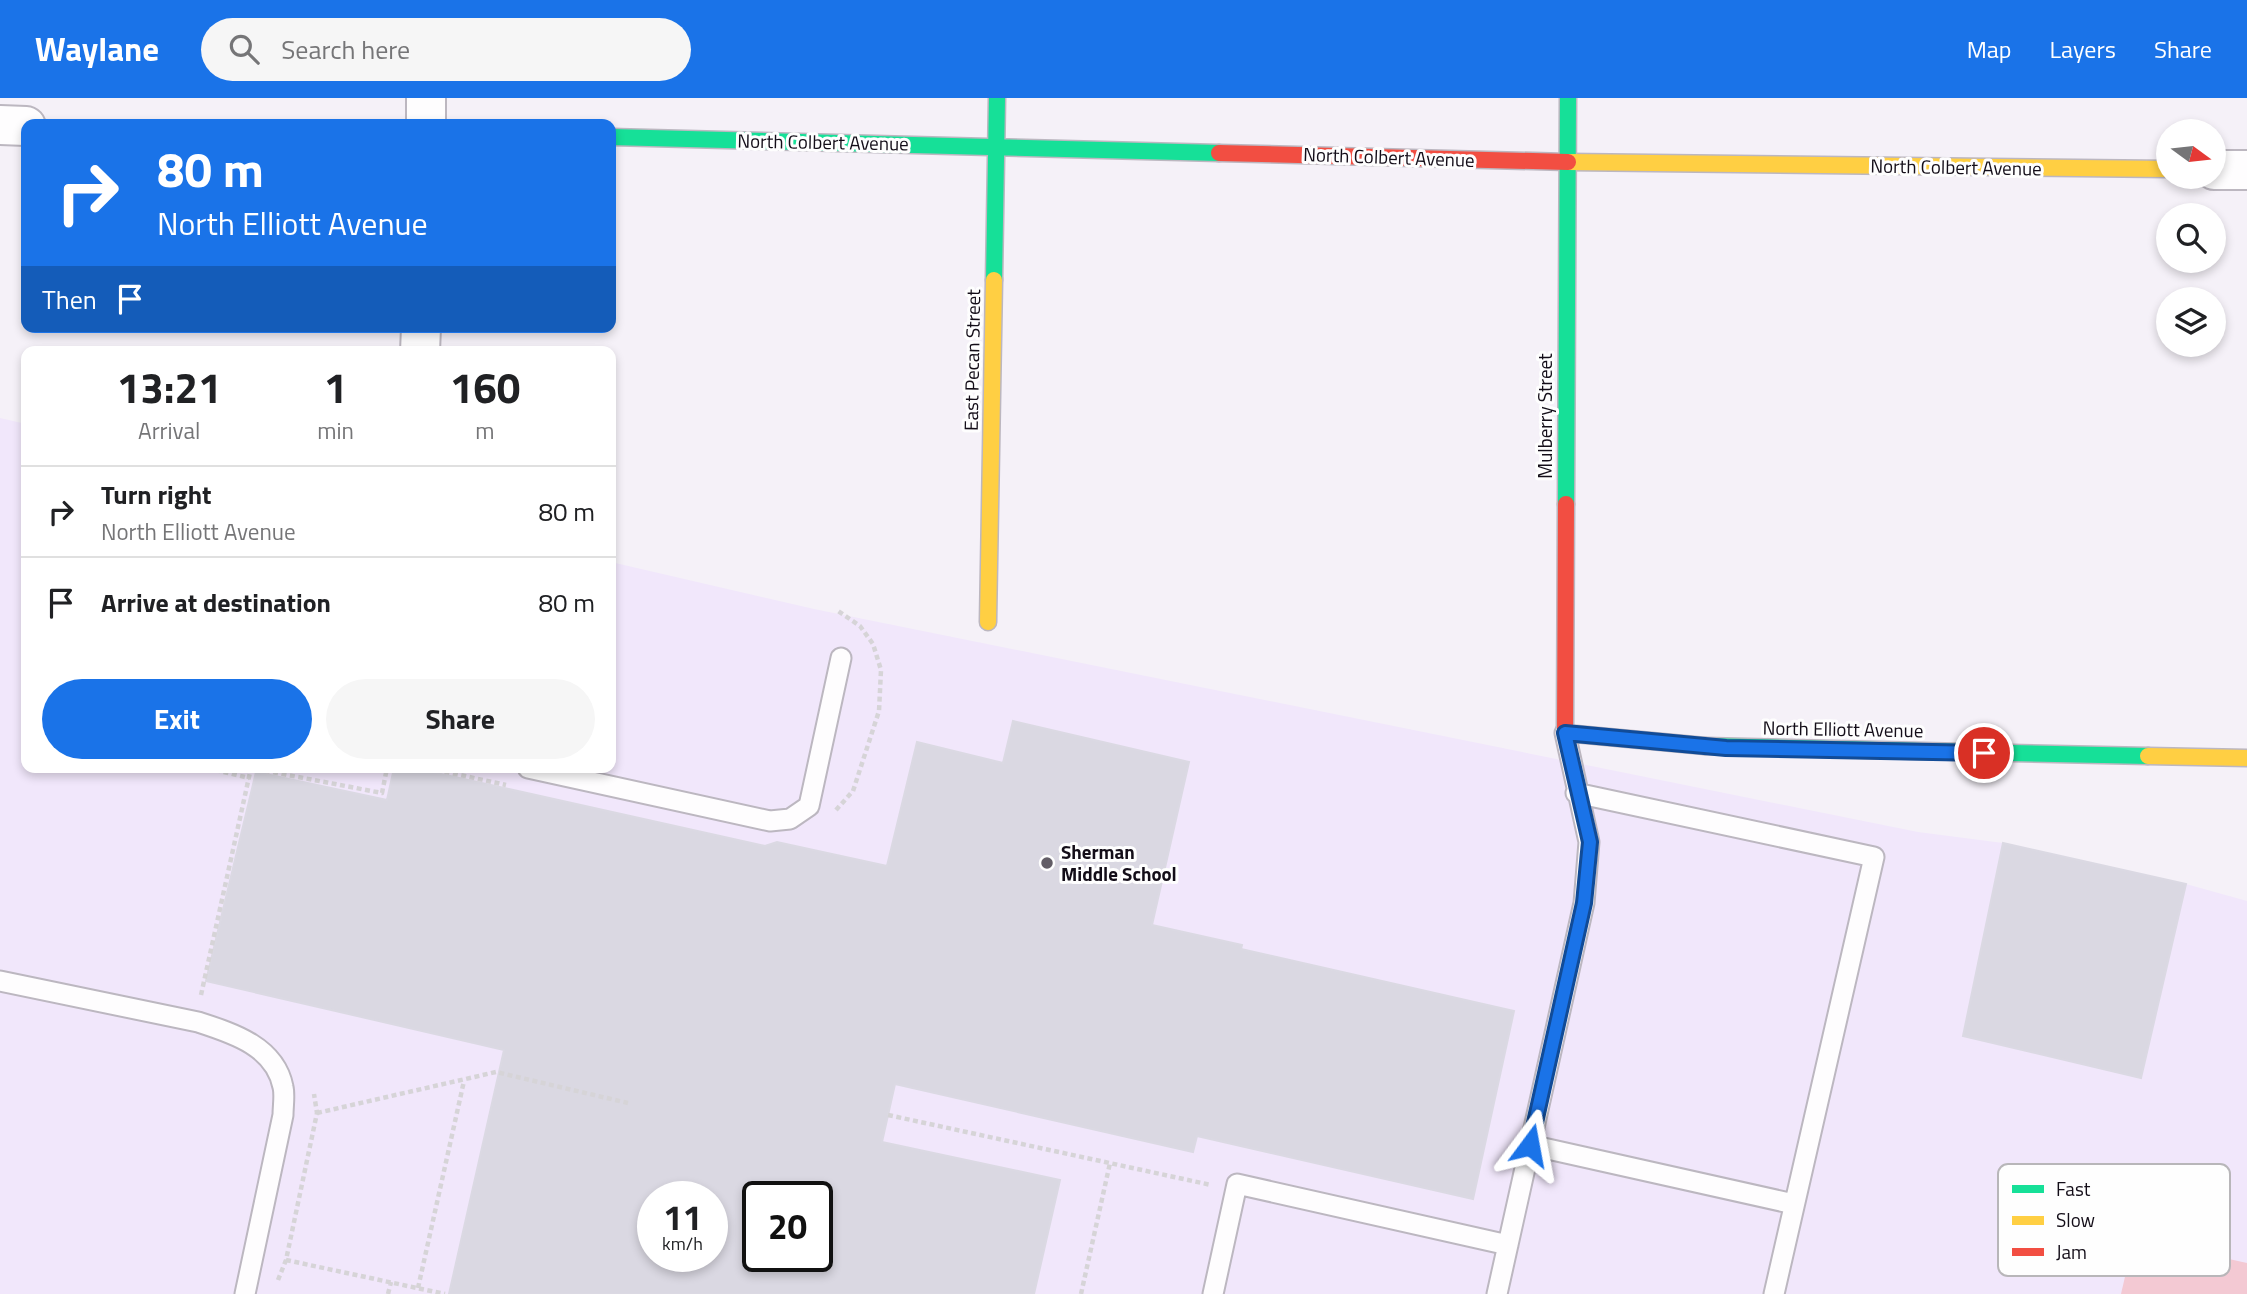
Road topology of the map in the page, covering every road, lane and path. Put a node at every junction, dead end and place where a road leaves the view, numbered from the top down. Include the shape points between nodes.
1 (426, 98) edge
2 (997, 98) edge
3 (1568, 98) edge
4 (426, 119) edge
5 (0, 125) edge
6 (21, 126) edge
7 (616, 137) edge
8 (997, 145) junction
9 (1566, 162) junction
10 (2156, 169) edge
11 (2226, 170) edge
12 (2247, 170) edge
13 (838, 611) dead end
14 (988, 622) dead end
15 (841, 658) dead end
16 (1565, 733) junction
17 (2247, 758) edge
18 (228, 773) edge
19 (250, 773) edge
20 (277, 773) edge
21 (386, 773) edge
22 (450, 773) edge
23 (551, 773) edge
24 (249, 778) junction
25 (518, 788) dead end
26 (1576, 793) junction
27 (828, 819) dead end
28 (0, 981) edge
29 (200, 998) dead end
30 (464, 1080) junction
31 (313, 1090) dead end
32 (628, 1103) dead end
33 (317, 1113) junction
34 (888, 1115) dead end
35 (1530, 1145) junction
36 (1110, 1163) junction
37 (1236, 1190) junction
38 (1794, 1204) junction
39 (1508, 1245) junction
40 (286, 1260) junction
41 (277, 1282) dead end
42 (391, 1282) junction
43 (418, 1288) junction
44 (246, 1294) edge
45 (388, 1294) edge
46 (445, 1294) edge
47 (1081, 1294) edge
48 (1213, 1294) edge
49 (1497, 1294) edge
50 (1774, 1294) edge

1 - 4 street
2 - 8 street, East Pecan Street
3 - 9 street, Mulberry Street
5 - 6 street
7 - 8 street, North Colbert Avenue
8 - 9 street, North Colbert Avenue
8 - 14 street, East Pecan Street
9 - 10 street, North Colbert Avenue
9 - 16 street, Mulberry Street
11 - 12 street
13 - 27 path via 860,626 873,644 881,670 879,710 853,791
15 - 23 lane via 809,806 790,818 770,821
16 - 17 street, North Elliott Avenue via 1726,748
16 - 26 lane
18 - 24 path
19 - 24 path
20 - 21 path via 382,793
22 - 25 path
24 - 29 path
26 - 35 lane via 1590,842 1584,903
26 - 38 lane via 1874,857
28 - 44 lane via 198,1022 257,1046 273,1066 283,1086 283,1115
30 - 32 path via 496,1073
30 - 33 path
30 - 43 path
31 - 33 path
33 - 40 path
34 - 36 path
35 - 38 lane
35 - 39 lane
36 - 37 path
36 - 47 path
37 - 39 lane via 1237,1184
37 - 48 lane
38 - 50 lane
39 - 49 lane
40 - 41 path
40 - 42 path
42 - 43 path
42 - 45 path
43 - 46 path

